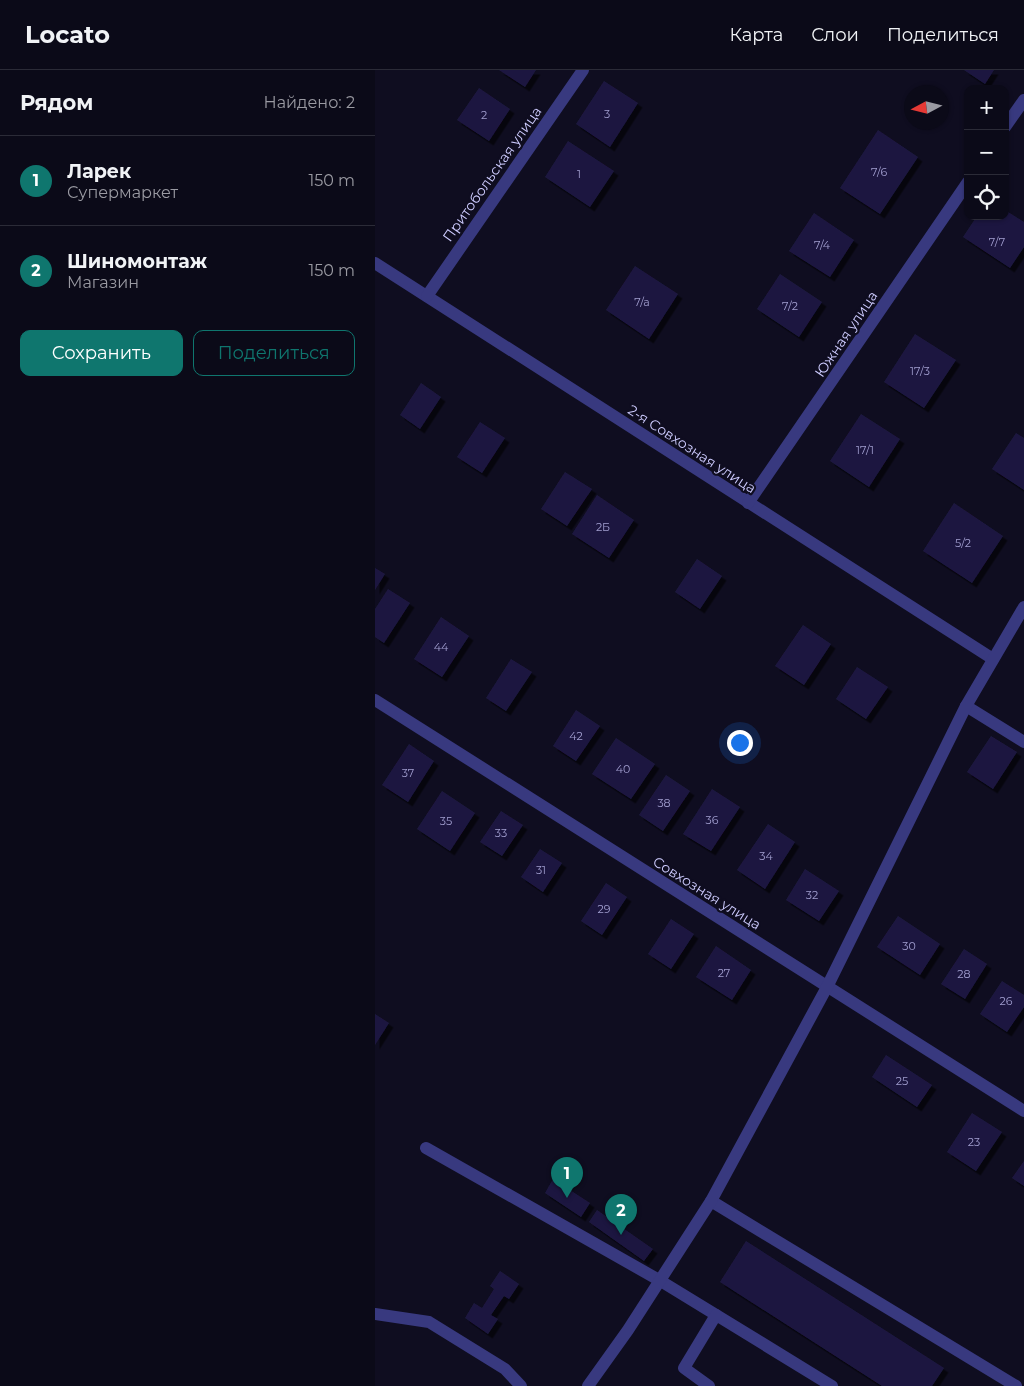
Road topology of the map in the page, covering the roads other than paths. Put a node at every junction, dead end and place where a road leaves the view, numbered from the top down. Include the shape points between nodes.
1 (583, 70) edge
2 (1024, 100) edge
3 (1009, 121) edge
4 (964, 188) edge
5 (375, 263) edge
6 (427, 296) junction
7 (748, 503) junction
8 (1024, 607) edge
9 (993, 659) junction
10 (375, 700) edge
11 (966, 706) junction
12 (1024, 742) edge
13 (827, 987) junction
14 (1024, 1111) edge
15 (426, 1148) dead end
16 (711, 1201) junction
17 (659, 1280) junction
18 (375, 1314) edge
19 (716, 1315) junction
20 (521, 1386) edge
21 (588, 1386) edge
22 (709, 1386) edge
23 (832, 1386) edge
24 (1016, 1386) edge

1 - 6 street, Притобольская улица
2 - 3 street
4 - 7 street, Южная улица
5 - 6 street, 2-я Совхозная улица
6 - 7 street, 2-я Совхозная улица
7 - 9 street, 2-я Совхозная улица
8 - 9 street
9 - 11 street
10 - 13 street, Совхозная улица
11 - 12 street
11 - 13 street
13 - 14 street, Совхозная улица
13 - 16 street
15 - 17 street
16 - 17 street
16 - 24 street
17 - 19 street
17 - 21 street
18 - 20 street via 429,1322 505,1369
19 - 22 street via 684,1368
19 - 23 street

